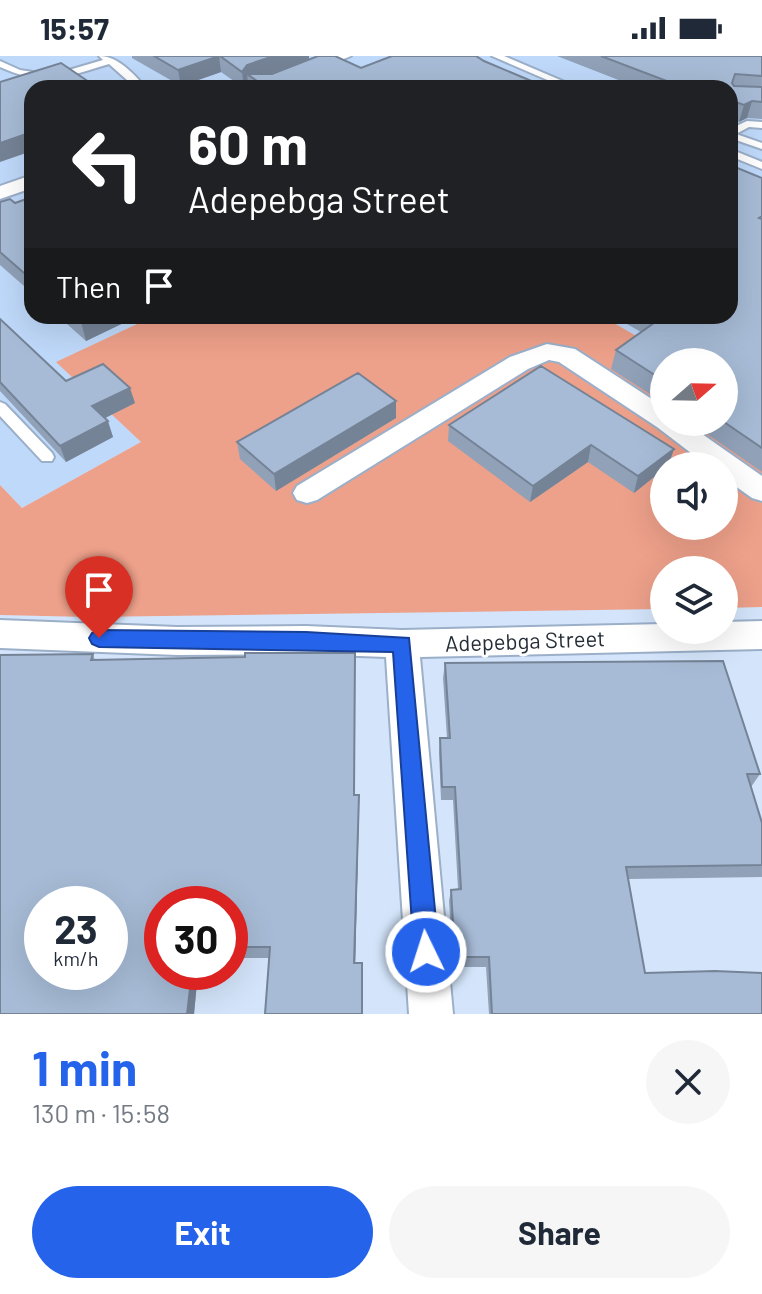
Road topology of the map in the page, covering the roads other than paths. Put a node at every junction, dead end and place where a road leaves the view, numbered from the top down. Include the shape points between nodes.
1 (9, 56) edge
2 (343, 56) edge
3 (367, 56) edge
4 (496, 56) edge
5 (107, 58) edge
6 (0, 62) edge
7 (311, 62) edge
8 (52, 78) junction
9 (45, 80) edge
10 (132, 80) edge
11 (273, 80) edge
12 (302, 80) edge
13 (554, 80) edge
14 (762, 125) edge
15 (738, 129) edge
16 (738, 137) edge
17 (762, 146) edge
18 (738, 156) edge
19 (762, 166) edge
20 (24, 173) edge
21 (0, 182) edge
22 (24, 184) edge
23 (0, 193) edge
24 (0, 407) edge
25 (650, 411) edge
26 (686, 436) edge
27 (47, 457) dead end
28 (762, 491) edge
29 (307, 493) dead end
30 (762, 636) edge
31 (2, 639) edge
32 (402, 644) junction
33 (431, 1014) edge

1 - 6 lane
2 - 7 street
3 - 12 street
4 - 13 lane
5 - 8 lane
5 - 10 lane
6 - 8 lane via 18,72
7 - 11 street
8 - 9 lane
14 - 15 lane
16 - 17 lane
18 - 19 lane
20 - 21 street
22 - 23 street
24 - 27 lane
25 - 29 street via 566,355 547,352 519,363
26 - 28 street
30 - 32 street, Adepebga Street
31 - 32 street, Adepebga Street
32 - 33 street

